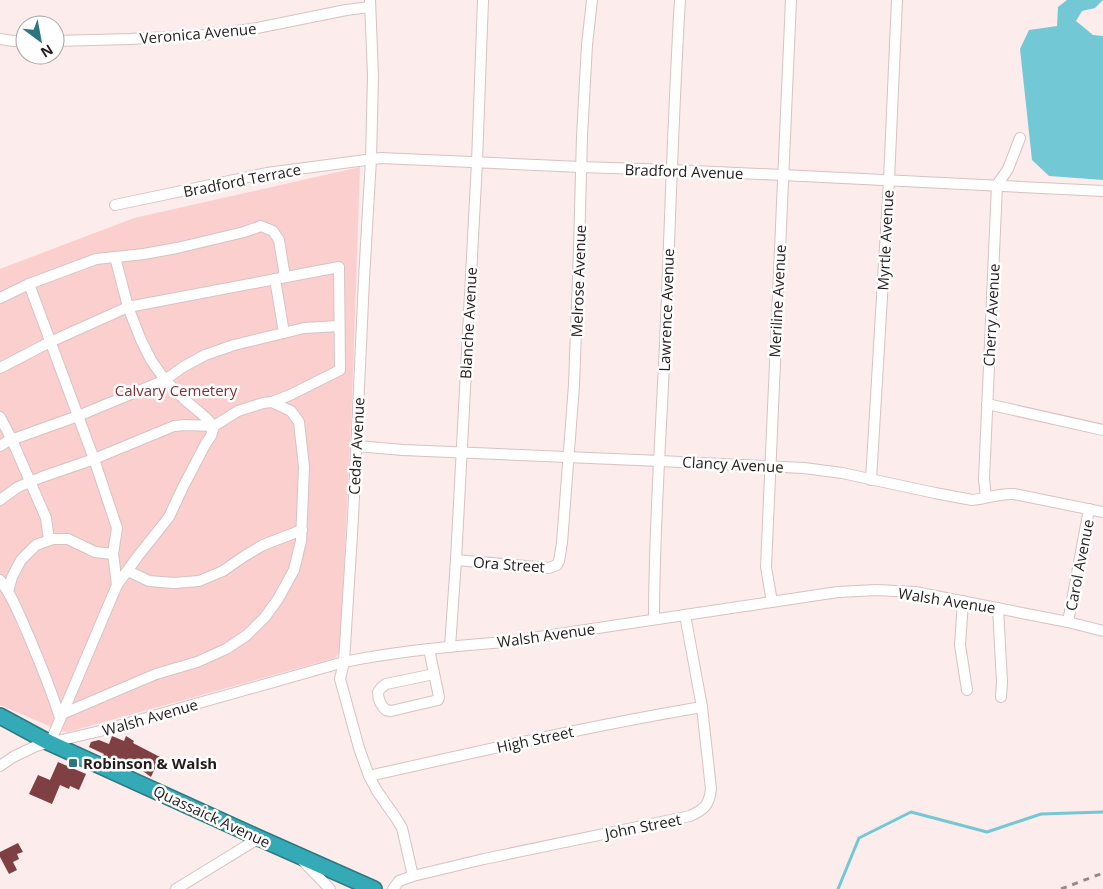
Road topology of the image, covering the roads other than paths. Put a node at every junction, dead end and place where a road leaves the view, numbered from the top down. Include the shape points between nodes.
1 (483, 0) edge
2 (592, 0) edge
3 (680, 0) edge
4 (791, 0) edge
5 (897, 0) edge
6 (370, 4) edge
7 (0, 39) edge
8 (15, 40) edge
9 (65, 41) edge
10 (1020, 138) dead end
11 (371, 159) junction
12 (477, 162) junction
13 (581, 167) junction
14 (672, 170) junction
15 (783, 175) junction
16 (889, 180) junction
17 (997, 185) junction
18 (1103, 191) edge
19 (115, 205) dead end
20 (115, 257) junction
21 (280, 278) junction
22 (29, 284) junction
23 (0, 298) edge
24 (128, 307) junction
25 (340, 326) junction
26 (284, 333) junction
27 (50, 342) junction
28 (0, 368) edge
29 (165, 380) junction
30 (272, 402) junction
31 (987, 404) junction
32 (0, 416) edge
33 (78, 416) junction
34 (214, 426) junction
35 (1103, 430) edge
36 (12, 440) junction
37 (0, 446) edge
38 (357, 446) junction
39 (461, 452) junction
40 (569, 457) junction
41 (94, 459) junction
42 (660, 461) junction
43 (770, 466) junction
44 (871, 480) junction
45 (30, 482) junction
46 (986, 497) junction
47 (0, 500) edge
48 (1089, 509) junction
49 (1103, 512) edge
50 (302, 530) junction
51 (49, 540) junction
52 (113, 554) junction
53 (456, 560) junction
54 (559, 561) joint
55 (128, 571) junction
56 (0, 580) edge
57 (117, 585) junction
58 (8, 592) junction
59 (962, 601) junction
60 (772, 602) junction
61 (998, 608) junction
62 (685, 615) junction
63 (654, 619) junction
64 (1068, 622) junction
65 (1103, 631) edge
66 (450, 646) junction
67 (429, 649) junction
68 (344, 662) junction
69 (434, 674) junction
70 (967, 690) dead end
71 (1001, 697) dead end
72 (702, 707) junction
73 (0, 716) edge
74 (61, 716) junction
75 (0, 727) edge
76 (50, 743) junction
77 (0, 766) edge
78 (369, 776) junction
79 (259, 838) junction
80 (297, 855) junction
81 (413, 876) junction
82 (176, 889) edge
83 (330, 889) edge
84 (374, 889) edge
85 (393, 889) edge

1 - 12 street, Blanche Avenue
2 - 13 street, Melrose Avenue
3 - 14 street, Lawrence Avenue
4 - 15 street, Meriline Avenue
5 - 16 street, Myrtle Avenue
6 - 9 street, Veronica Avenue via 252,29 204,35
6 - 11 street, Cedar Avenue via 373,76
7 - 8 street
10 - 17 street, Cherry Avenue via 1008,169
11 - 12 street, Bradford Avenue
11 - 19 street, Bradford Terrace via 267,173
11 - 38 street, Cedar Avenue
12 - 13 street, Bradford Avenue
12 - 39 street, Blanche Avenue
13 - 14 street, Bradford Avenue
13 - 40 street, Melrose Avenue
14 - 15 street, Bradford Avenue
14 - 42 street, Lawrence Avenue
15 - 16 street, Bradford Avenue
15 - 43 street, Meriline Avenue
16 - 17 street, Bradford Avenue
16 - 44 street, Myrtle Avenue
17 - 18 street, Bradford Avenue
17 - 31 street, Cherry Avenue
20 - 21 street via 177,248 261,226 273,230 279,240
20 - 22 street via 96,259
20 - 24 street
21 - 24 street
21 - 25 street via 339,267
21 - 26 street
22 - 23 street
22 - 27 street
24 - 27 street
24 - 29 street via 151,360
25 - 26 street
25 - 30 street via 340,370
26 - 29 street via 205,355
27 - 28 street
27 - 33 street
29 - 33 street
29 - 34 street
30 - 34 street via 238,411
30 - 50 street via 291,411 299,422 304,467
31 - 35 street
31 - 46 street, Cherry Avenue
32 - 36 street
33 - 36 street
33 - 41 street
34 - 41 street via 174,426
34 - 55 street via 212,436 169,517
36 - 37 street
36 - 45 street
38 - 39 street, Clancy Avenue
38 - 68 street, Cedar Avenue
39 - 40 street, Clancy Avenue
39 - 53 street, Blanche Avenue
40 - 42 street, Clancy Avenue
40 - 54 street, Melrose Avenue
41 - 45 street
41 - 52 street via 117,528
42 - 43 street, Clancy Avenue
42 - 63 street, Lawrence Avenue
43 - 44 street, Clancy Avenue via 842,473
43 - 60 street, Meriline Avenue via 766,567
44 - 46 street, Clancy Avenue via 972,500
45 - 47 street
45 - 51 street via 46,518
46 - 48 street, Clancy Avenue via 1014,494
48 - 49 street, Clancy Avenue
48 - 64 street, Carol Avenue
50 - 55 street via 263,545 223,571 199,581 149,581
50 - 74 street via 294,570 278,599 247,636 197,662 156,674
51 - 52 street via 68,539 96,552
51 - 58 street via 36,545 21,560
52 - 57 street
53 - 54 street, Ora Street via 549,568 558,565
53 - 66 street, Blanche Avenue
55 - 57 street
56 - 58 street
57 - 74 street
58 - 74 street
59 - 60 street, Walsh Avenue via 915,592 876,590
59 - 61 street, Walsh Avenue
59 - 70 street via 960,645
60 - 62 street, Walsh Avenue
61 - 64 street, Walsh Avenue
61 - 71 street
62 - 63 street, Walsh Avenue
62 - 72 street, John Street
63 - 66 street, Walsh Avenue via 505,642
64 - 65 street, Walsh Avenue
66 - 67 street, Walsh Avenue
67 - 68 street, Walsh Avenue
67 - 69 street
68 - 76 street, Walsh Avenue
68 - 78 street, Cedar Avenue via 340,679
69 - 69 street via 437,700 391,711 381,705 378,692 384,686
72 - 78 street, High Street
72 - 81 street, John Street via 711,789 710,800 702,811
73 - 76 highway, Quassaick Avenue
74 - 76 street
75 - 76 highway, Quassaick Avenue
76 - 77 street, Walsh Avenue via 24,751
76 - 79 highway, Quassaick Avenue
78 - 81 street, Cedar Avenue via 402,828
79 - 80 highway, Quassaick Avenue
79 - 82 street
80 - 83 street
80 - 84 highway, Quassaick Avenue
81 - 85 street, John Street via 399,881

